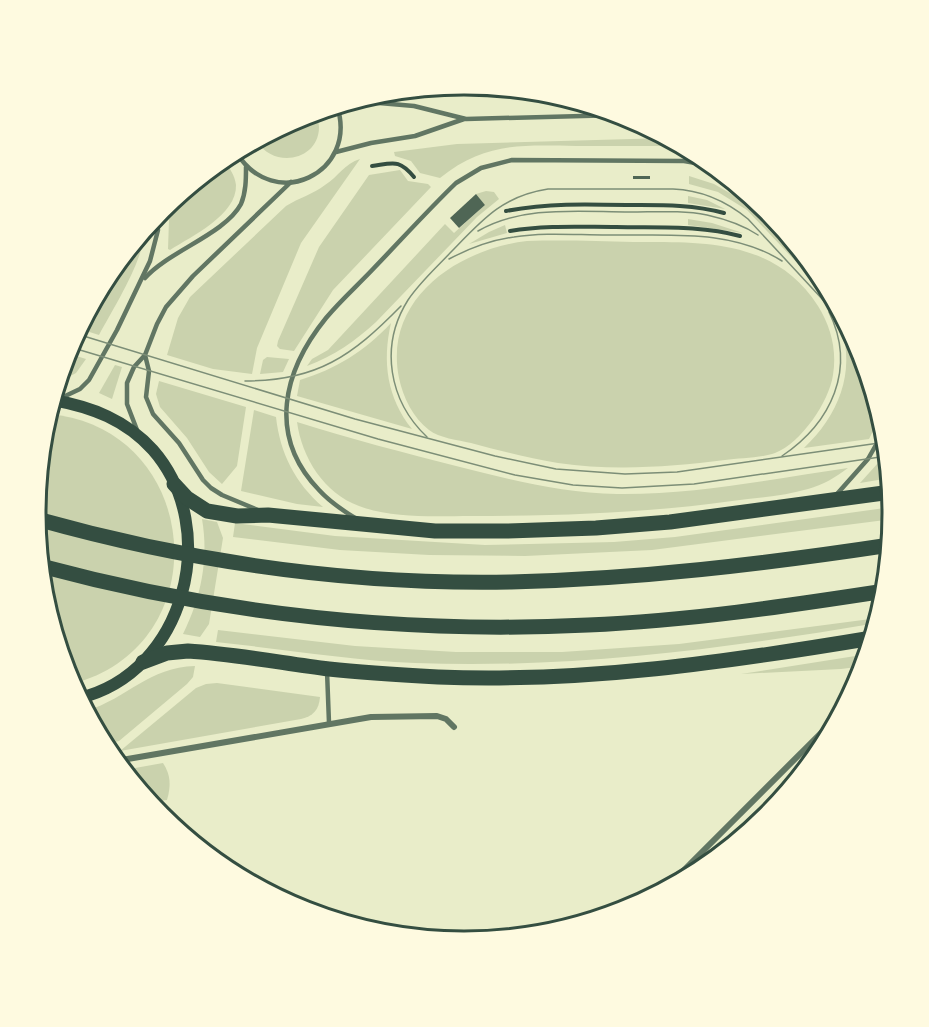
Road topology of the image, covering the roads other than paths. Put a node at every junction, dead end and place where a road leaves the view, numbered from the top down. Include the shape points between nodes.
1 (385, 104) edge
2 (340, 115) edge
3 (591, 116) edge
4 (466, 118) junction
5 (336, 152) junction
6 (242, 160) edge
7 (691, 162) edge
8 (246, 166) junction
9 (291, 182) junction
10 (158, 230) edge
11 (141, 282) junction
12 (145, 355) junction
13 (63, 398) edge
14 (62, 402) edge
15 (139, 436) junction
16 (877, 446) edge
17 (174, 484) junction
18 (882, 493) edge
19 (830, 501) junction
20 (268, 515) junction
21 (46, 521) edge
22 (364, 525) junction
23 (881, 546) edge
24 (50, 568) edge
25 (874, 593) edge
26 (863, 640) edge
27 (143, 662) junction
28 (327, 668) junction
29 (88, 694) edge
30 (330, 723) junction
31 (454, 727) dead end
32 (818, 736) edge
33 (127, 759) edge
34 (687, 867) edge

1 - 4 lane
2 - 5 lane via 341,138
3 - 4 lane
4 - 5 lane via 416,136
5 - 9 lane via 317,173
6 - 8 lane
7 - 22 lane via 512,160 481,168 447,192 328,316 303,354 288,391 287,425 301,468 330,501
8 - 9 lane via 273,182
8 - 11 lane via 246,184 234,213
9 - 12 lane via 178,291 157,324
10 - 11 lane
11 - 13 lane via 89,380
12 - 15 lane via 131,372 126,394
12 - 20 lane via 149,406 203,480 222,495
14 - 15 main road via 103,413
15 - 17 main road
16 - 19 lane
17 - 20 main road via 207,511 237,516
17 - 27 main road via 182,500 186,525 186,576 172,622
18 - 19 main road
19 - 22 main road via 596,528 435,531
20 - 22 main road
21 - 23 main road via 147,546 273,568 448,581 562,580 670,573
24 - 25 main road via 140,591 268,613 438,626 589,625 699,616
26 - 28 main road via 633,672 440,677
27 - 28 main road via 167,652 189,651
27 - 29 main road
28 - 30 lane
30 - 31 street via 371,717 437,716
30 - 33 street
32 - 34 street

